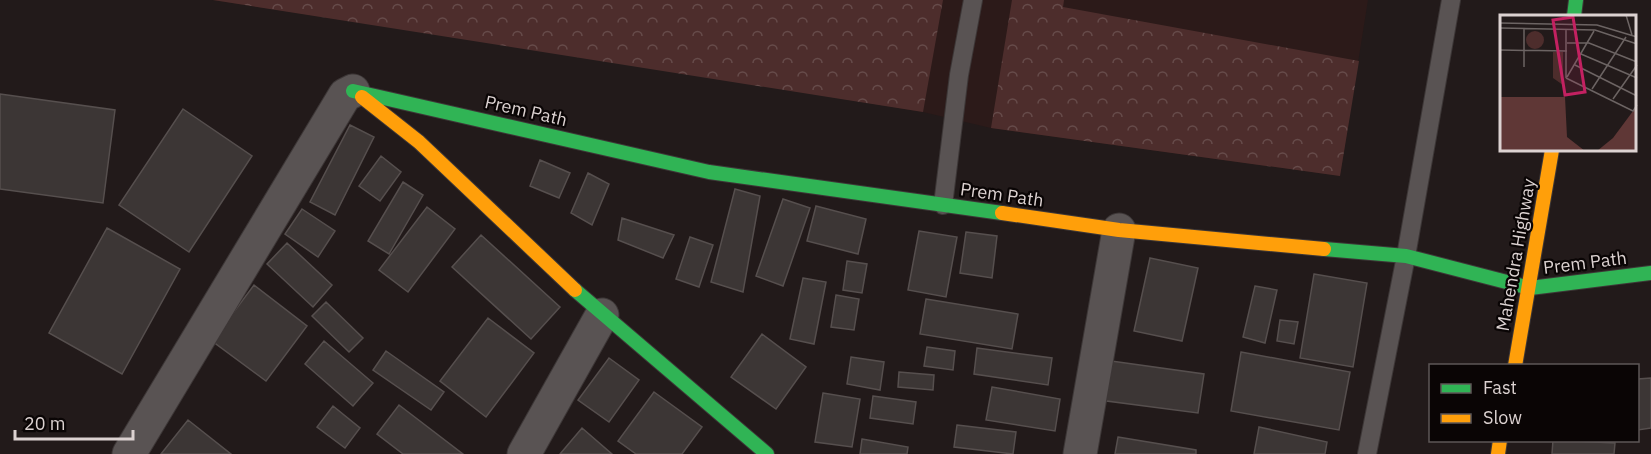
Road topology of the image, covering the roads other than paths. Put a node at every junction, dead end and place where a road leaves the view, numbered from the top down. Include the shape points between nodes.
1 (973, 0) edge
2 (1451, 0) edge
3 (1576, 0) edge
4 (1574, 15) edge
5 (353, 91) junction
6 (1552, 152) edge
7 (943, 205) junction
8 (1119, 230) junction
9 (1406, 256) junction
10 (1651, 273) edge
11 (1530, 288) junction
12 (602, 315) junction
13 (1515, 364) edge
14 (129, 454) edge
15 (524, 454) edge
16 (767, 454) edge
17 (1080, 454) edge
18 (1367, 454) edge

1 - 7 lane
2 - 9 lane
3 - 4 main road
5 - 7 main road, Prem Path via 709,172
5 - 12 main road via 419,142
5 - 14 street via 345,94
6 - 11 main road, Mahendra Highway
7 - 8 main road, Prem Path
8 - 9 main road, Prem Path
8 - 17 street
9 - 11 main road, Prem Path
9 - 18 lane
10 - 11 main road, Prem Path
11 - 13 main road, Mahendra Highway
12 - 15 street
12 - 16 main road

